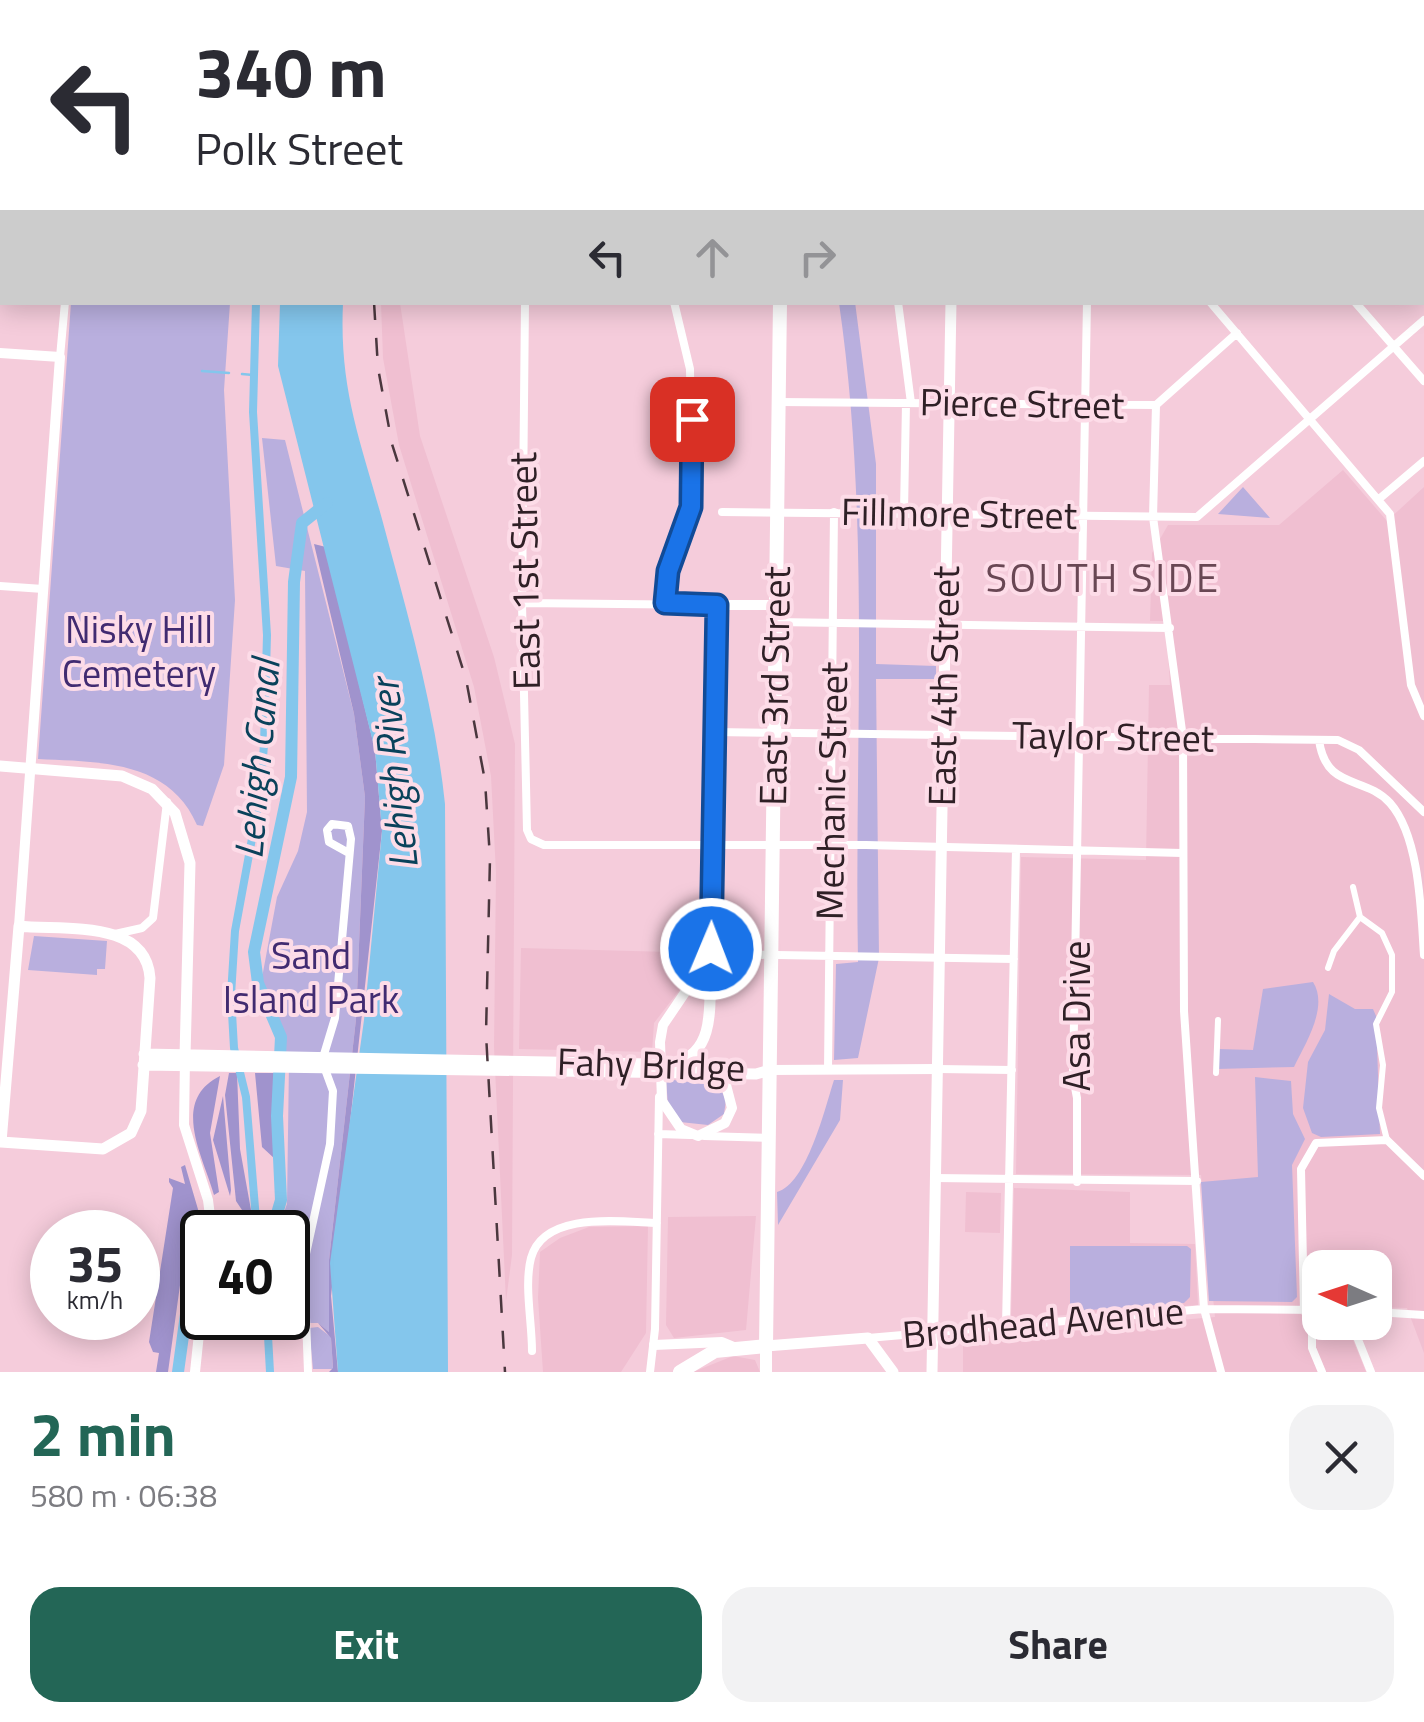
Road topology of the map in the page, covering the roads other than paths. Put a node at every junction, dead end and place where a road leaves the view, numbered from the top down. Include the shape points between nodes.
1 (65, 305) edge
2 (525, 305) edge
3 (675, 305) edge
4 (780, 305) edge
5 (898, 305) edge
6 (951, 305) edge
7 (1087, 305) edge
8 (1213, 305) edge
9 (1358, 305) edge
10 (1424, 320) edge
11 (1237, 334) junction
12 (1393, 347) junction
13 (0, 353) edge
14 (60, 358) junction
15 (1424, 382) edge
16 (779, 402) junction
17 (908, 403) junction
18 (949, 403) junction
19 (1085, 404) junction
20 (1156, 406) junction
21 (1311, 418) junction
22 (1424, 460) edge
23 (1379, 498) junction
24 (722, 512) dead end
25 (778, 512) junction
26 (834, 512) junction
27 (904, 512) junction
28 (948, 512) junction
29 (1084, 515) junction
30 (1153, 517) junction
31 (0, 586) edge
32 (43, 589) junction
33 (522, 603) junction
34 (665, 603) junction
35 (717, 605) junction
36 (776, 605) junction
37 (776, 622) junction
38 (834, 623) junction
39 (946, 623) junction
40 (1082, 625) junction
41 (1170, 628) junction
42 (1424, 716) edge
43 (715, 732) junction
44 (774, 733) junction
45 (832, 734) junction
46 (944, 735) junction
47 (1080, 736) junction
48 (1182, 738) junction
49 (1319, 740) junction
50 (0, 766) edge
51 (30, 767) junction
52 (167, 802) junction
53 (1424, 812) edge
54 (713, 845) junction
55 (773, 846) junction
56 (832, 846) junction
57 (942, 848) junction
58 (1016, 849) junction
59 (1078, 851) junction
60 (347, 852) dead end
61 (1182, 853) junction
62 (1354, 886) dead end
63 (1424, 906) edge
64 (1360, 917) junction
65 (19, 926) junction
66 (112, 934) junction
67 (711, 954) junction
68 (1424, 955) edge
69 (772, 956) junction
70 (830, 957) junction
71 (939, 959) junction
72 (1014, 959) junction
73 (1328, 968) dead end
74 (1218, 1020) dead end
75 (5, 1029) edge
76 (144, 1059) junction
77 (189, 1060) junction
78 (667, 1068) junction
79 (938, 1069) junction
80 (770, 1070) junction
81 (828, 1070) junction
82 (1012, 1070) junction
83 (697, 1073) junction
84 (1216, 1073) dead end
85 (659, 1091) junction
86 (658, 1134) junction
87 (698, 1136) junction
88 (769, 1138) junction
89 (1386, 1140) junction
90 (1, 1142) edge
91 (0, 1151) edge
92 (1424, 1176) edge
93 (935, 1178) junction
94 (1197, 1180) junction
95 (1010, 1182) junction
96 (1077, 1182) junction
97 (207, 1210) edge
98 (657, 1223) junction
99 (1308, 1250) edge
100 (1204, 1309) junction
101 (1302, 1311) edge
102 (1392, 1313) edge
103 (1424, 1315) edge
104 (1006, 1326) junction
105 (933, 1332) junction
106 (868, 1338) junction
107 (198, 1340) edge
108 (1312, 1340) edge
109 (1358, 1340) edge
110 (654, 1346) junction
111 (734, 1346) junction
112 (766, 1346) junction
113 (532, 1350) dead end
114 (195, 1372) edge
115 (308, 1372) edge
116 (650, 1372) edge
117 (680, 1372) edge
118 (766, 1372) edge
119 (892, 1372) edge
120 (932, 1372) edge
121 (1221, 1372) edge
122 (1322, 1372) edge
123 (1371, 1372) edge

1 - 14 street
2 - 33 street, East 1st Street
3 - 34 street via 690,369 692,494
4 - 16 highway, East 3rd Street
5 - 17 street
6 - 18 main road, East 4th Street
7 - 19 street, Asa Drive
8 - 11 street
9 - 12 street
10 - 12 street
11 - 20 street, Pierce Street
11 - 21 street
12 - 15 street
12 - 21 street
13 - 14 street
14 - 32 street
16 - 17 street, Pierce Street
16 - 25 highway, East 3rd Street
17 - 18 street, Pierce Street
17 - 27 street
18 - 19 street, Pierce Street
18 - 28 main road, East 4th Street
19 - 20 street, Pierce Street
19 - 29 street, Asa Drive
20 - 30 street
21 - 23 street
21 - 30 street, Fillmore Street via 1197,517
22 - 23 street
23 - 42 street via 1395,535 1411,685
24 - 25 street, Fillmore Street
25 - 26 street, Fillmore Street
25 - 36 highway, East 3rd Street
26 - 27 street, Fillmore Street
26 - 38 street, Mechanic Street
27 - 28 street, Fillmore Street
28 - 29 street, Fillmore Street
28 - 39 main road, East 4th Street
29 - 30 street, Fillmore Street
29 - 40 street, Asa Drive
30 - 41 street
31 - 32 street
32 - 51 street
33 - 34 street
33 - 54 street, East 1st Street via 531,839 544,845
34 - 35 street
35 - 36 street
35 - 43 street
36 - 37 highway, East 3rd Street
37 - 38 street
37 - 44 highway, East 3rd Street
38 - 39 street
38 - 45 street, Mechanic Street
39 - 40 street
39 - 46 main road, East 4th Street
40 - 41 street
40 - 47 street, Asa Drive
41 - 48 street
43 - 44 street, Taylor Street
43 - 54 street
44 - 45 street, Taylor Street
44 - 55 highway, East 3rd Street
45 - 46 street, Taylor Street
45 - 56 street, Mechanic Street
46 - 47 street, Taylor Street
46 - 57 main road, East 4th Street
47 - 48 street, Taylor Street
47 - 59 street, Asa Drive
48 - 49 street, Taylor Street
48 - 61 street
49 - 53 street, Taylor Street via 1359,750
49 - 63 street via 1323,760 1348,784 1382,796 1394,810
50 - 51 main road
51 - 52 main road via 122,776
51 - 65 street
52 - 66 street via 152,918 142,928
52 - 77 main road via 184,829 190,856
54 - 55 street
54 - 67 street
55 - 56 street
55 - 69 highway, East 3rd Street
56 - 57 street
56 - 70 street, Mechanic Street
57 - 58 street
57 - 71 main road, East 4th Street
58 - 59 street
58 - 72 street
59 - 61 street
59 - 96 street, Asa Drive
60 - 115 street via 335,1018 322,1061 333,1091 330,1144 304,1263
61 - 94 street
62 - 64 street
63 - 68 street
64 - 73 street
64 - 89 street via 1382,932 1392,955 1392,992 1376,1024
65 - 66 main road
65 - 75 main road
66 - 76 main road via 139,948 150,970
67 - 69 street
67 - 78 main road via 704,1044
67 - 85 street via 663,1025
69 - 70 street
69 - 80 highway, East 3rd Street
70 - 71 street
70 - 81 street, Mechanic Street
71 - 72 street
71 - 79 main road, East 4th Street
72 - 82 street
74 - 84 street
75 - 90 main road
76 - 77 main road, Fahy Bridge
76 - 90 main road via 140,1119 112,1148
77 - 78 main road, Fahy Bridge
77 - 97 street via 188,1145
78 - 80 main road, Fahy Bridge
78 - 83 main road, Fahy Bridge
79 - 81 street
79 - 82 street
79 - 93 main road, East 4th Street
80 - 81 street
80 - 83 main road, Fahy Bridge
80 - 88 highway, East 3rd Street
82 - 95 street
83 - 87 street via 726,1086 732,1103 725,1123
85 - 86 street
85 - 87 street via 674,1122
86 - 87 street
86 - 98 street
87 - 88 street
88 - 112 highway, East 3rd Street
89 - 92 street
89 - 99 street via 1316,1143 1302,1169
90 - 91 street
93 - 95 street
93 - 105 main road, East 4th Street
94 - 96 street
94 - 100 street
95 - 96 street
95 - 104 street
98 - 110 street
98 - 113 street via 575,1224 540,1243 530,1267
100 - 101 street, Brodhead Avenue
100 - 104 street, Brodhead Avenue
100 - 121 street
102 - 103 street
104 - 105 street, Brodhead Avenue
105 - 106 street, Brodhead Avenue
105 - 120 main road, East 4th Street
106 - 112 main road, Brodhead Avenue
106 - 119 main road
107 - 114 street
108 - 122 street
109 - 123 street
110 - 111 street
110 - 116 street
111 - 112 highway
111 - 117 highway via 703,1355
112 - 118 main road

